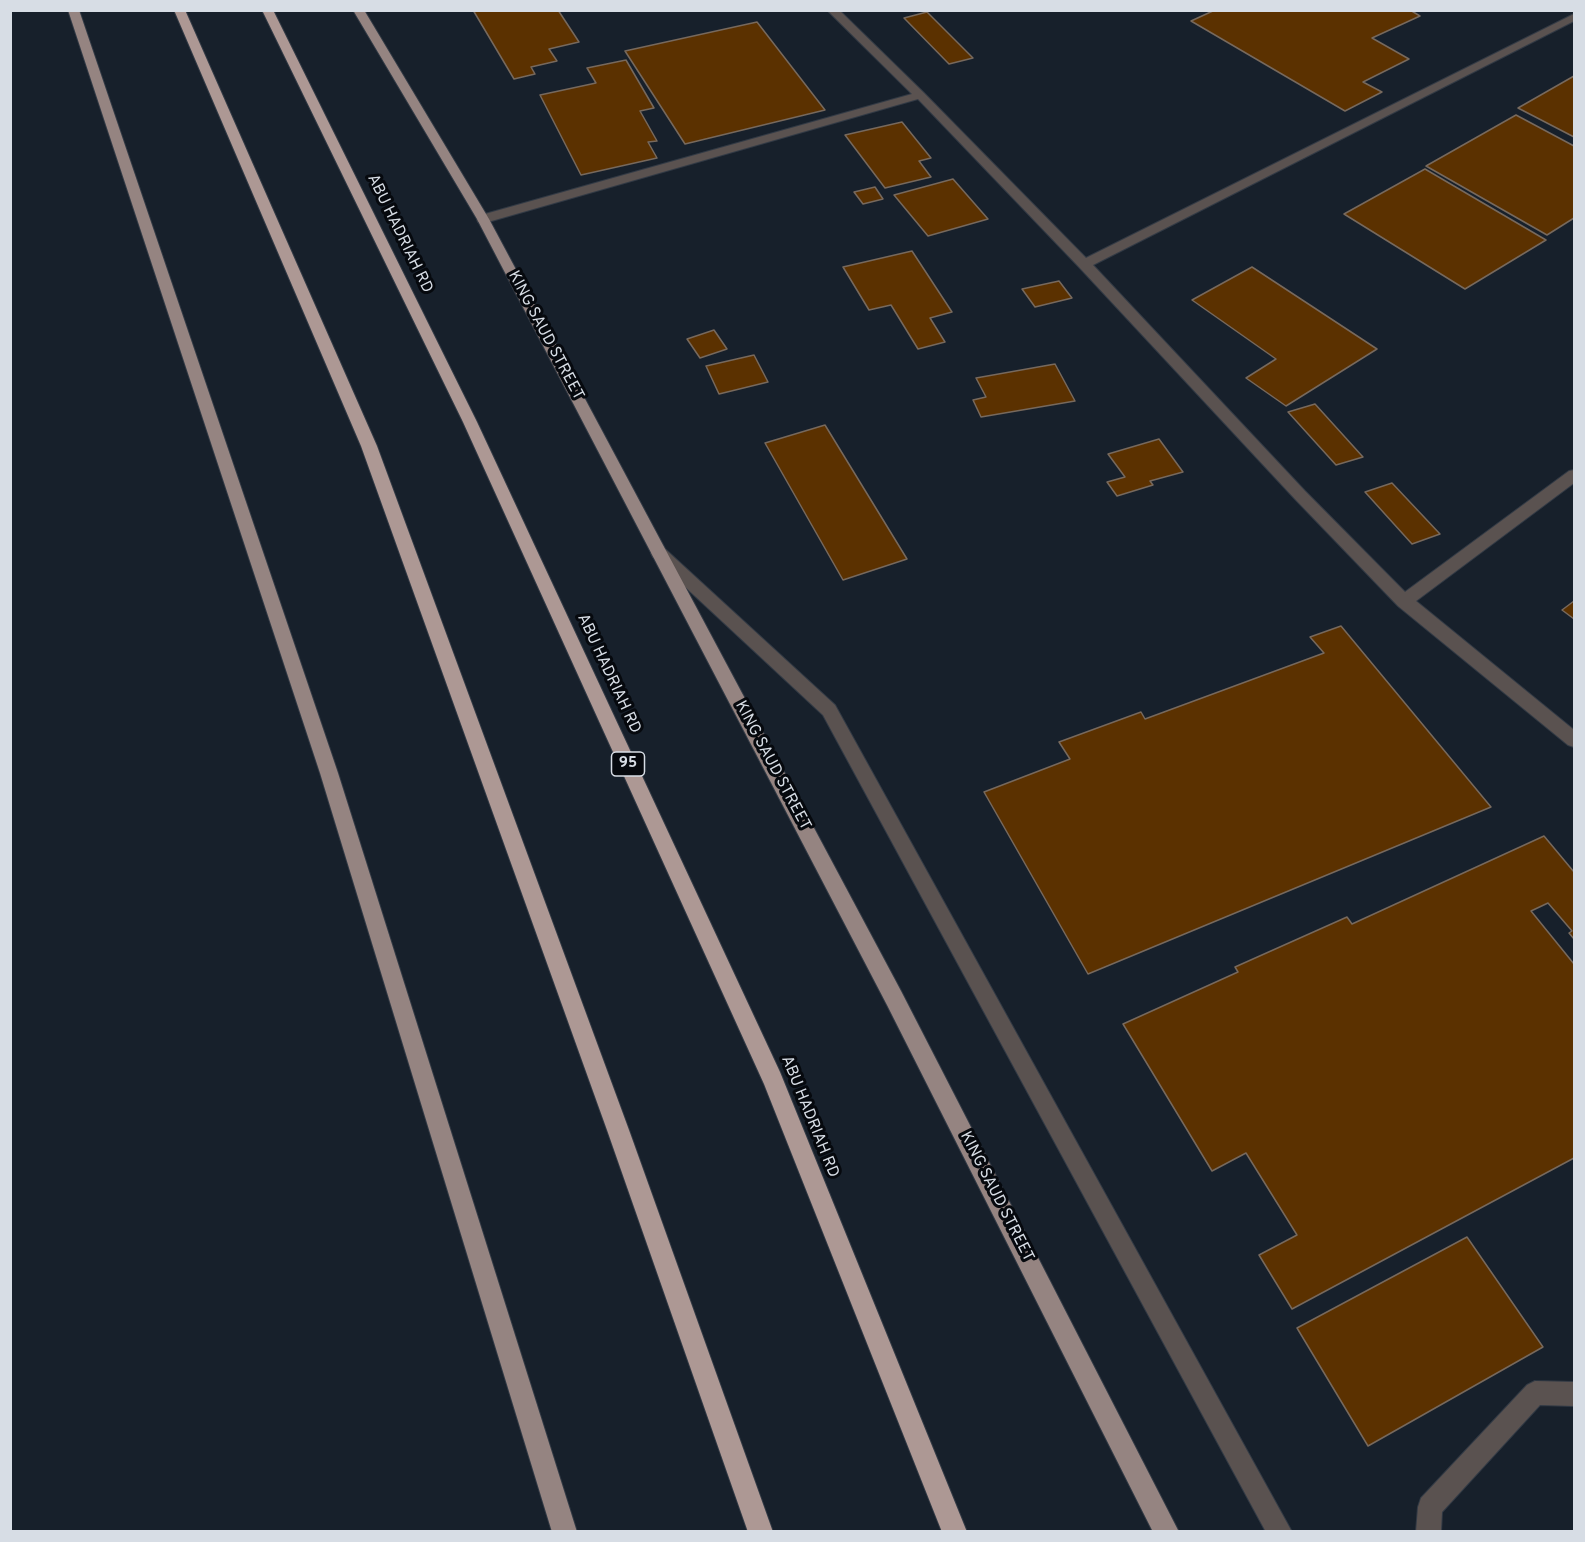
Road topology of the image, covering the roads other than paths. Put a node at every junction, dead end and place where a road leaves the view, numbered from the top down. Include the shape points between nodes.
1 (73, 10) edge
2 (179, 10) edge
3 (267, 10) edge
4 (358, 10) edge
5 (832, 10) edge
6 (1561, 10) edge
7 (1574, 17) edge
8 (920, 95) junction
9 (483, 219) junction
10 (1084, 264) junction
11 (1575, 475) edge
12 (659, 553) junction
13 (1404, 601) junction
14 (1575, 740) edge
15 (1575, 1394) edge
16 (565, 1532) edge
17 (761, 1532) edge
18 (955, 1532) edge
19 (1167, 1532) edge
20 (1280, 1532) edge
21 (1428, 1532) edge

1 - 16 main road via 329,773
2 - 17 highway via 369,446
3 - 18 highway, ABU HADRIAH RD / 95 via 470,422 773,1079
4 - 9 main road, KING SAUD STREET
5 - 8 street
6 - 7 street
7 - 10 street
8 - 9 street
8 - 10 street
9 - 12 main road, KING SAUD STREET
10 - 13 street
11 - 13 street
12 - 19 main road, KING SAUD STREET via 899,1008
12 - 20 street via 829,710
13 - 14 street
15 - 21 street via 1535,1393 1430,1507

